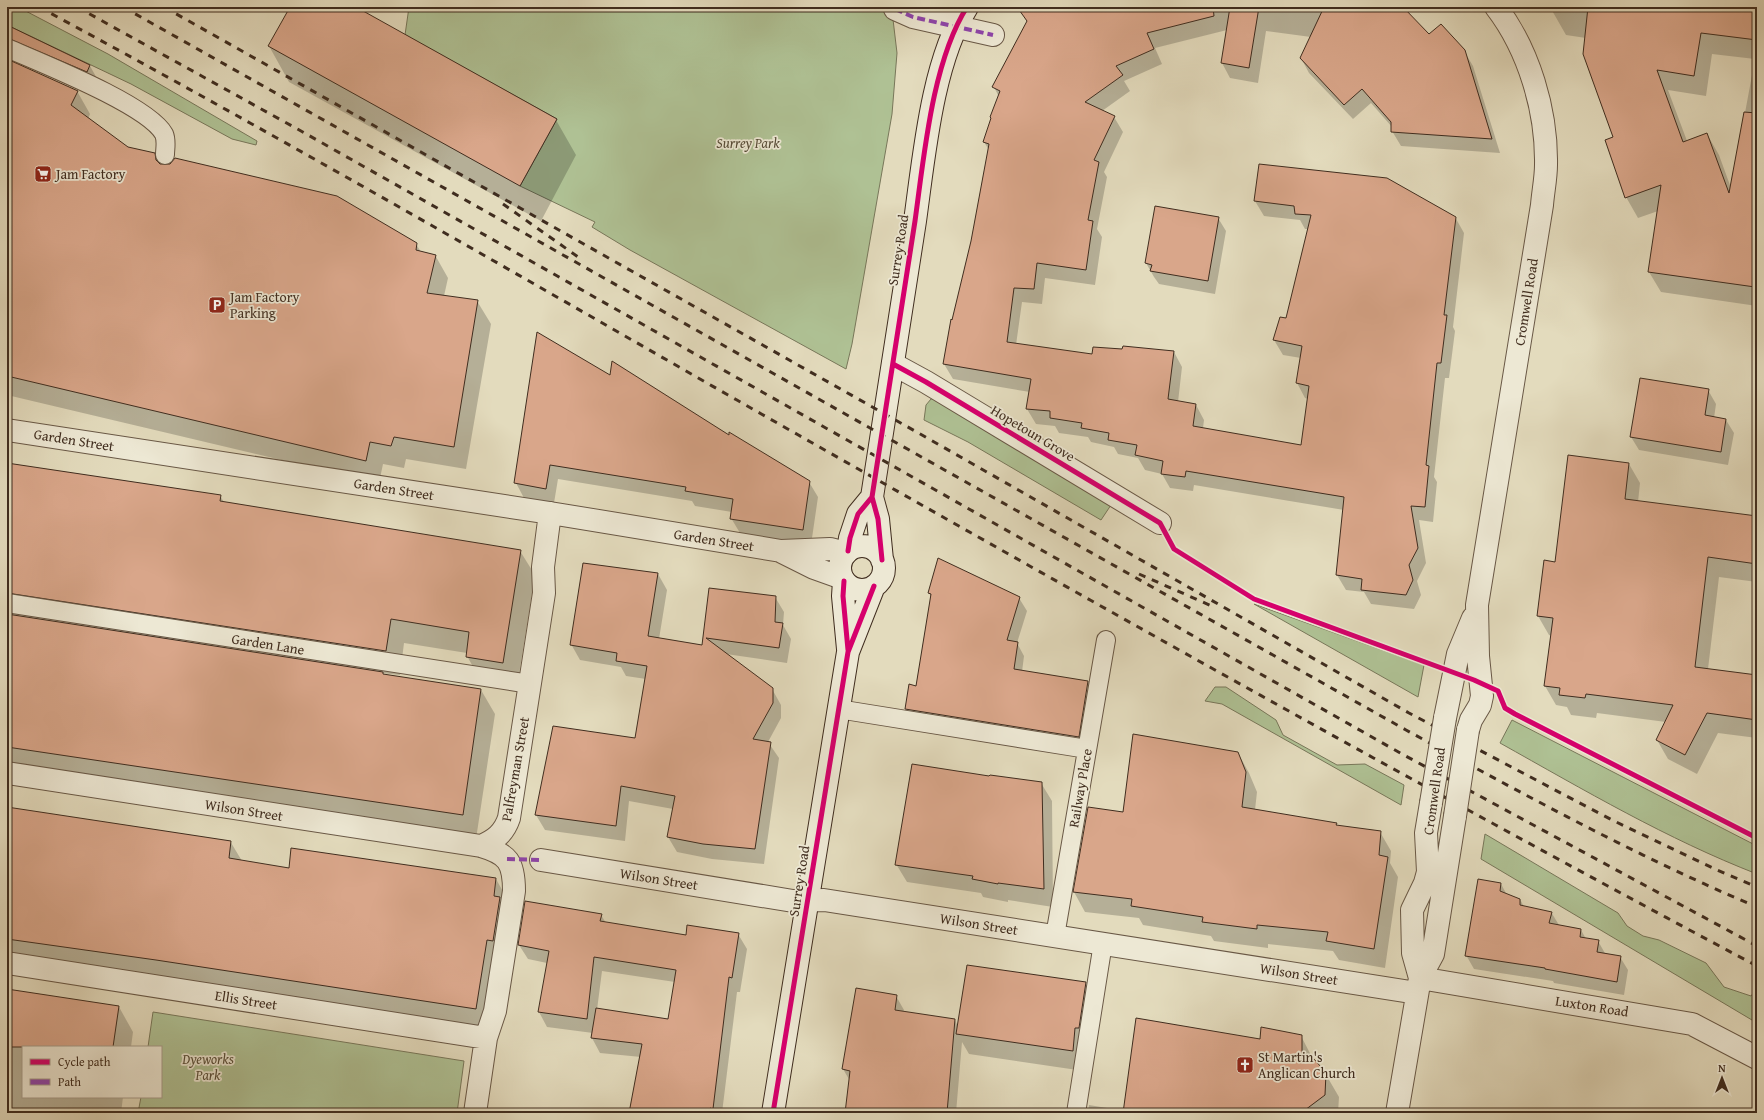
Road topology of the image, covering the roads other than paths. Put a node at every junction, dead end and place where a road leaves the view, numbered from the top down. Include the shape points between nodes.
1 (1496, 7) edge
2 (894, 9) dead end
3 (959, 13) edge
4 (993, 35) dead end
5 (7, 48) edge
6 (165, 155) dead end
7 (893, 364) junction
8 (7, 430) edge
9 (872, 497) junction
10 (550, 513) junction
11 (1160, 523) dead end
12 (781, 551) junction
13 (847, 552) junction
14 (882, 560) junction
15 (843, 579) junction
16 (874, 586) junction
17 (7, 603) edge
18 (1477, 605) junction
19 (1106, 640) dead end
20 (848, 652) junction
21 (530, 684) junction
22 (838, 709) junction
23 (1087, 749) junction
24 (7, 773) edge
25 (481, 846) junction
26 (541, 860) dead end
27 (1436, 876) junction
28 (808, 901) junction
29 (1055, 936) junction
30 (1103, 944) junction
31 (7, 963) edge
32 (1419, 985) junction
33 (486, 1038) junction
34 (1757, 1058) edge
35 (475, 1113) edge
36 (773, 1113) edge
37 (1076, 1113) edge
38 (1397, 1113) edge

1 - 18 street, Cromwell Road via 1506,19 1524,53 1544,130 1546,166 1542,205
2 - 3 street via 913,17
3 - 4 street
3 - 7 street, Surrey Road via 930,122
5 - 6 lane via 129,105 158,127 164,135
7 - 9 street, Surrey Road
7 - 11 street, Hopetoun Grove
8 - 10 street, Garden Street
9 - 13 street via 858,514
9 - 14 street, Surrey Road via 878,518
10 - 12 street, Garden Street
10 - 21 street, Palfreyman Street via 543,567 544,593
12 - 13 street, Garden Street via 830,549
12 - 15 street, Garden Street
13 - 14 street via 855,547 864,546 878,553
13 - 15 street via 840,564
14 - 16 street via 883,574
15 - 16 street via 855,589
15 - 20 street, Surrey Road
16 - 20 street, Surrey Road
17 - 21 lane, Garden Lane
18 - 27 street, Cromwell Road, bridge via 1482,696 1468,730 1454,816
18 - 27 street, Cromwell Road, bridge via 1458,654 1426,833
19 - 23 lane, Railway Place
20 - 22 street, Surrey Road
21 - 25 street, Palfreyman Street via 510,818 495,840
22 - 23 lane
22 - 28 street, Surrey Road
23 - 29 lane, Railway Place
24 - 25 street, Wilson Street
25 - 33 street via 497,851 507,859 514,878 495,1011
26 - 28 street, Wilson Street via 793,901
27 - 32 street, Cromwell Road via 1412,910 1414,953
28 - 29 street, Wilson Street via 824,900
28 - 36 street, Surrey Road
29 - 30 street, Wilson Street
30 - 32 street, Wilson Street
30 - 37 lane
31 - 33 street, Ellis Street
32 - 34 street, Luxton Road via 1692,1024
32 - 38 street, Cromwell Road
33 - 35 street

